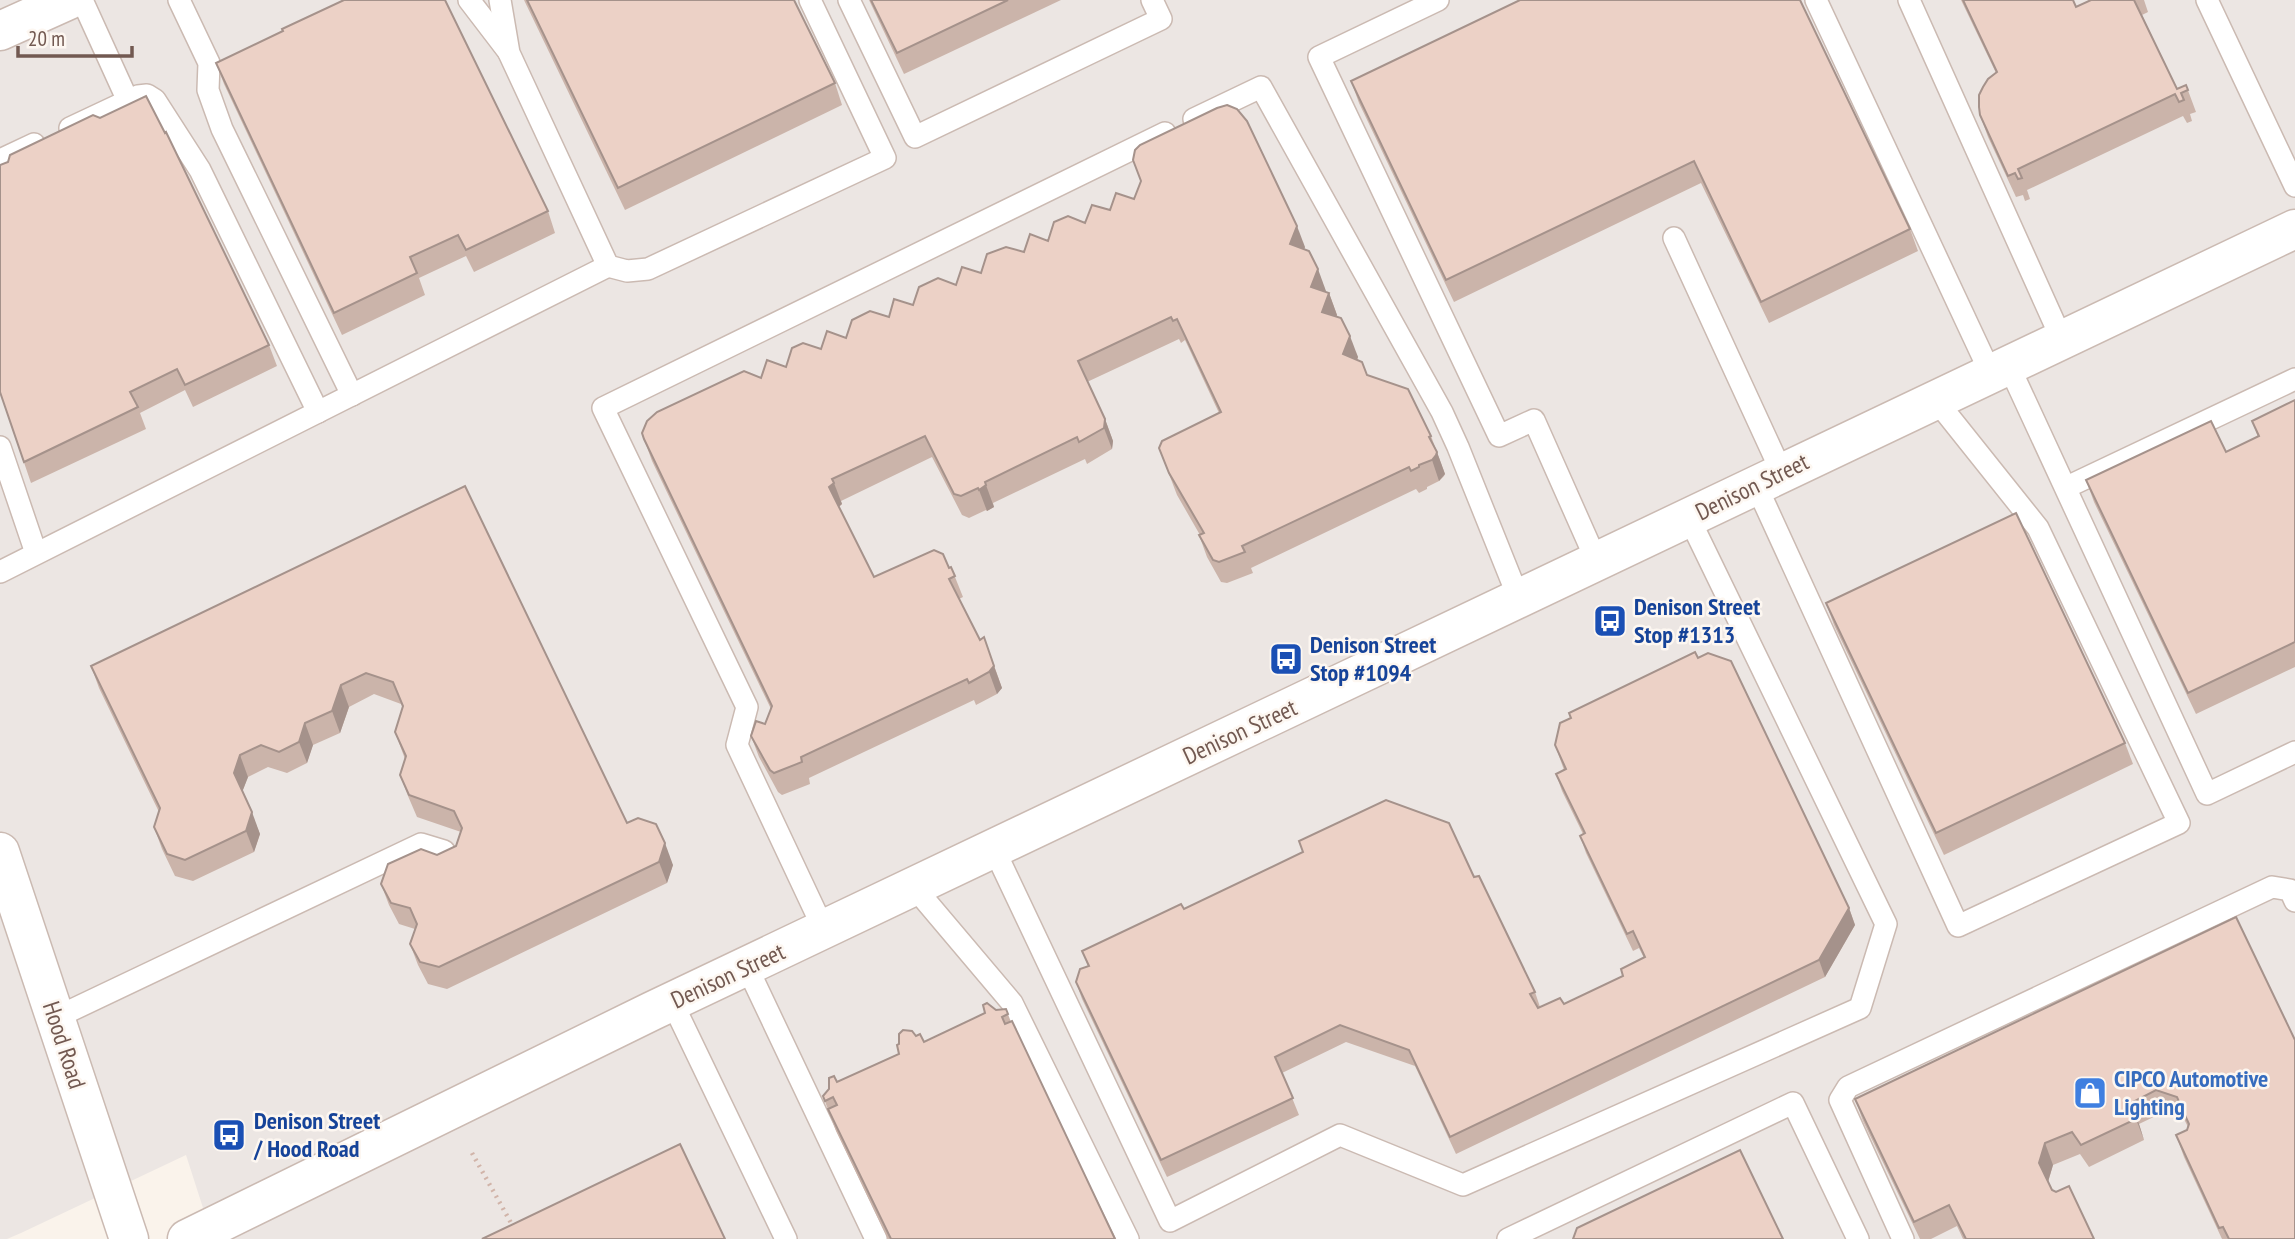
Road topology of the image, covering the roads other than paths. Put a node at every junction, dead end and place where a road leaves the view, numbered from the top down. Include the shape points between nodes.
1 (69, 0) edge
2 (82, 0) edge
3 (179, 0) edge
4 (470, 0) edge
5 (500, 0) edge
6 (810, 0) edge
7 (849, 0) edge
8 (1152, 0) edge
9 (1438, 0) edge
10 (1816, 0) edge
11 (1909, 0) edge
12 (2207, 0) edge
13 (0, 31) edge
14 (509, 53) junction
15 (128, 101) junction
16 (915, 136) junction
17 (885, 158) junction
18 (0, 160) edge
19 (2295, 186) edge
20 (2295, 229) edge
21 (1674, 238) dead end
22 (608, 266) junction
23 (2062, 340) junction
24 (1999, 368) junction
25 (2295, 379) edge
26 (352, 395) junction
27 (1936, 399) junction
28 (318, 412) junction
29 (0, 447) edge
30 (1769, 479) junction
31 (2067, 487) junction
32 (2027, 514) junction
33 (1689, 518) junction
34 (2002, 526) edge
35 (36, 553) junction
36 (1597, 562) junction
37 (0, 572) edge
38 (1519, 599) junction
39 (2295, 752) edge
40 (994, 849) junction
41 (444, 851) edge
42 (0, 852) edge
43 (914, 887) junction
44 (2295, 901) edge
45 (824, 930) junction
46 (747, 967) junction
47 (672, 1002) junction
48 (55, 1018) junction
49 (129, 1239) edge
50 (187, 1239) edge
51 (786, 1239) edge
52 (876, 1239) edge
53 (1128, 1239) edge
54 (1508, 1239) edge
55 (1858, 1239) edge
56 (1903, 1239) edge

1 - 13 street
2 - 15 lane
3 - 26 lane via 209,63 208,90 222,129
4 - 14 lane
5 - 14 lane
6 - 17 lane
7 - 16 lane
8 - 16 lane via 1161,19
9 - 36 lane via 1319,57 1499,436 1534,420
10 - 24 lane
11 - 23 lane
12 - 19 lane
14 - 22 lane
15 - 18 lane
15 - 28 lane via 147,95 155,100 200,170
16 - 17 lane
17 - 22 lane via 648,269 627,271
20 - 23 street, Denison Street
21 - 30 lane
22 - 26 lane
23 - 24 street, Denison Street
24 - 27 street, Denison Street
24 - 31 lane
25 - 31 lane
26 - 28 lane
27 - 30 street, Denison Street
27 - 32 lane
28 - 35 lane
29 - 35 lane
30 - 32 lane via 1958,926 2179,823 2038,528
30 - 33 street, Denison Street
31 - 39 lane via 2207,794
32 - 34 lane
33 - 36 street, Denison Street
33 - 40 lane via 1886,924 1860,1008 1463,1185 1340,1135 1170,1221
35 - 37 lane
36 - 38 street, Denison Street
38 - 40 street, Denison Street
38 - 45 lane via 1442,412 1261,87 603,408 747,707 737,745
40 - 43 street, Denison Street
41 - 48 lane via 421,844
42 - 48 street, Hood Road
43 - 45 street, Denison Street
43 - 53 lane via 1018,1013
44 - 56 lane via 2290,890 2272,887 1848,1087 1840,1100
45 - 46 street, Denison Street
46 - 47 street, Denison Street
46 - 52 lane
47 - 50 street, Denison Street
47 - 51 lane
48 - 49 street, Hood Road
54 - 55 lane via 1793,1103

